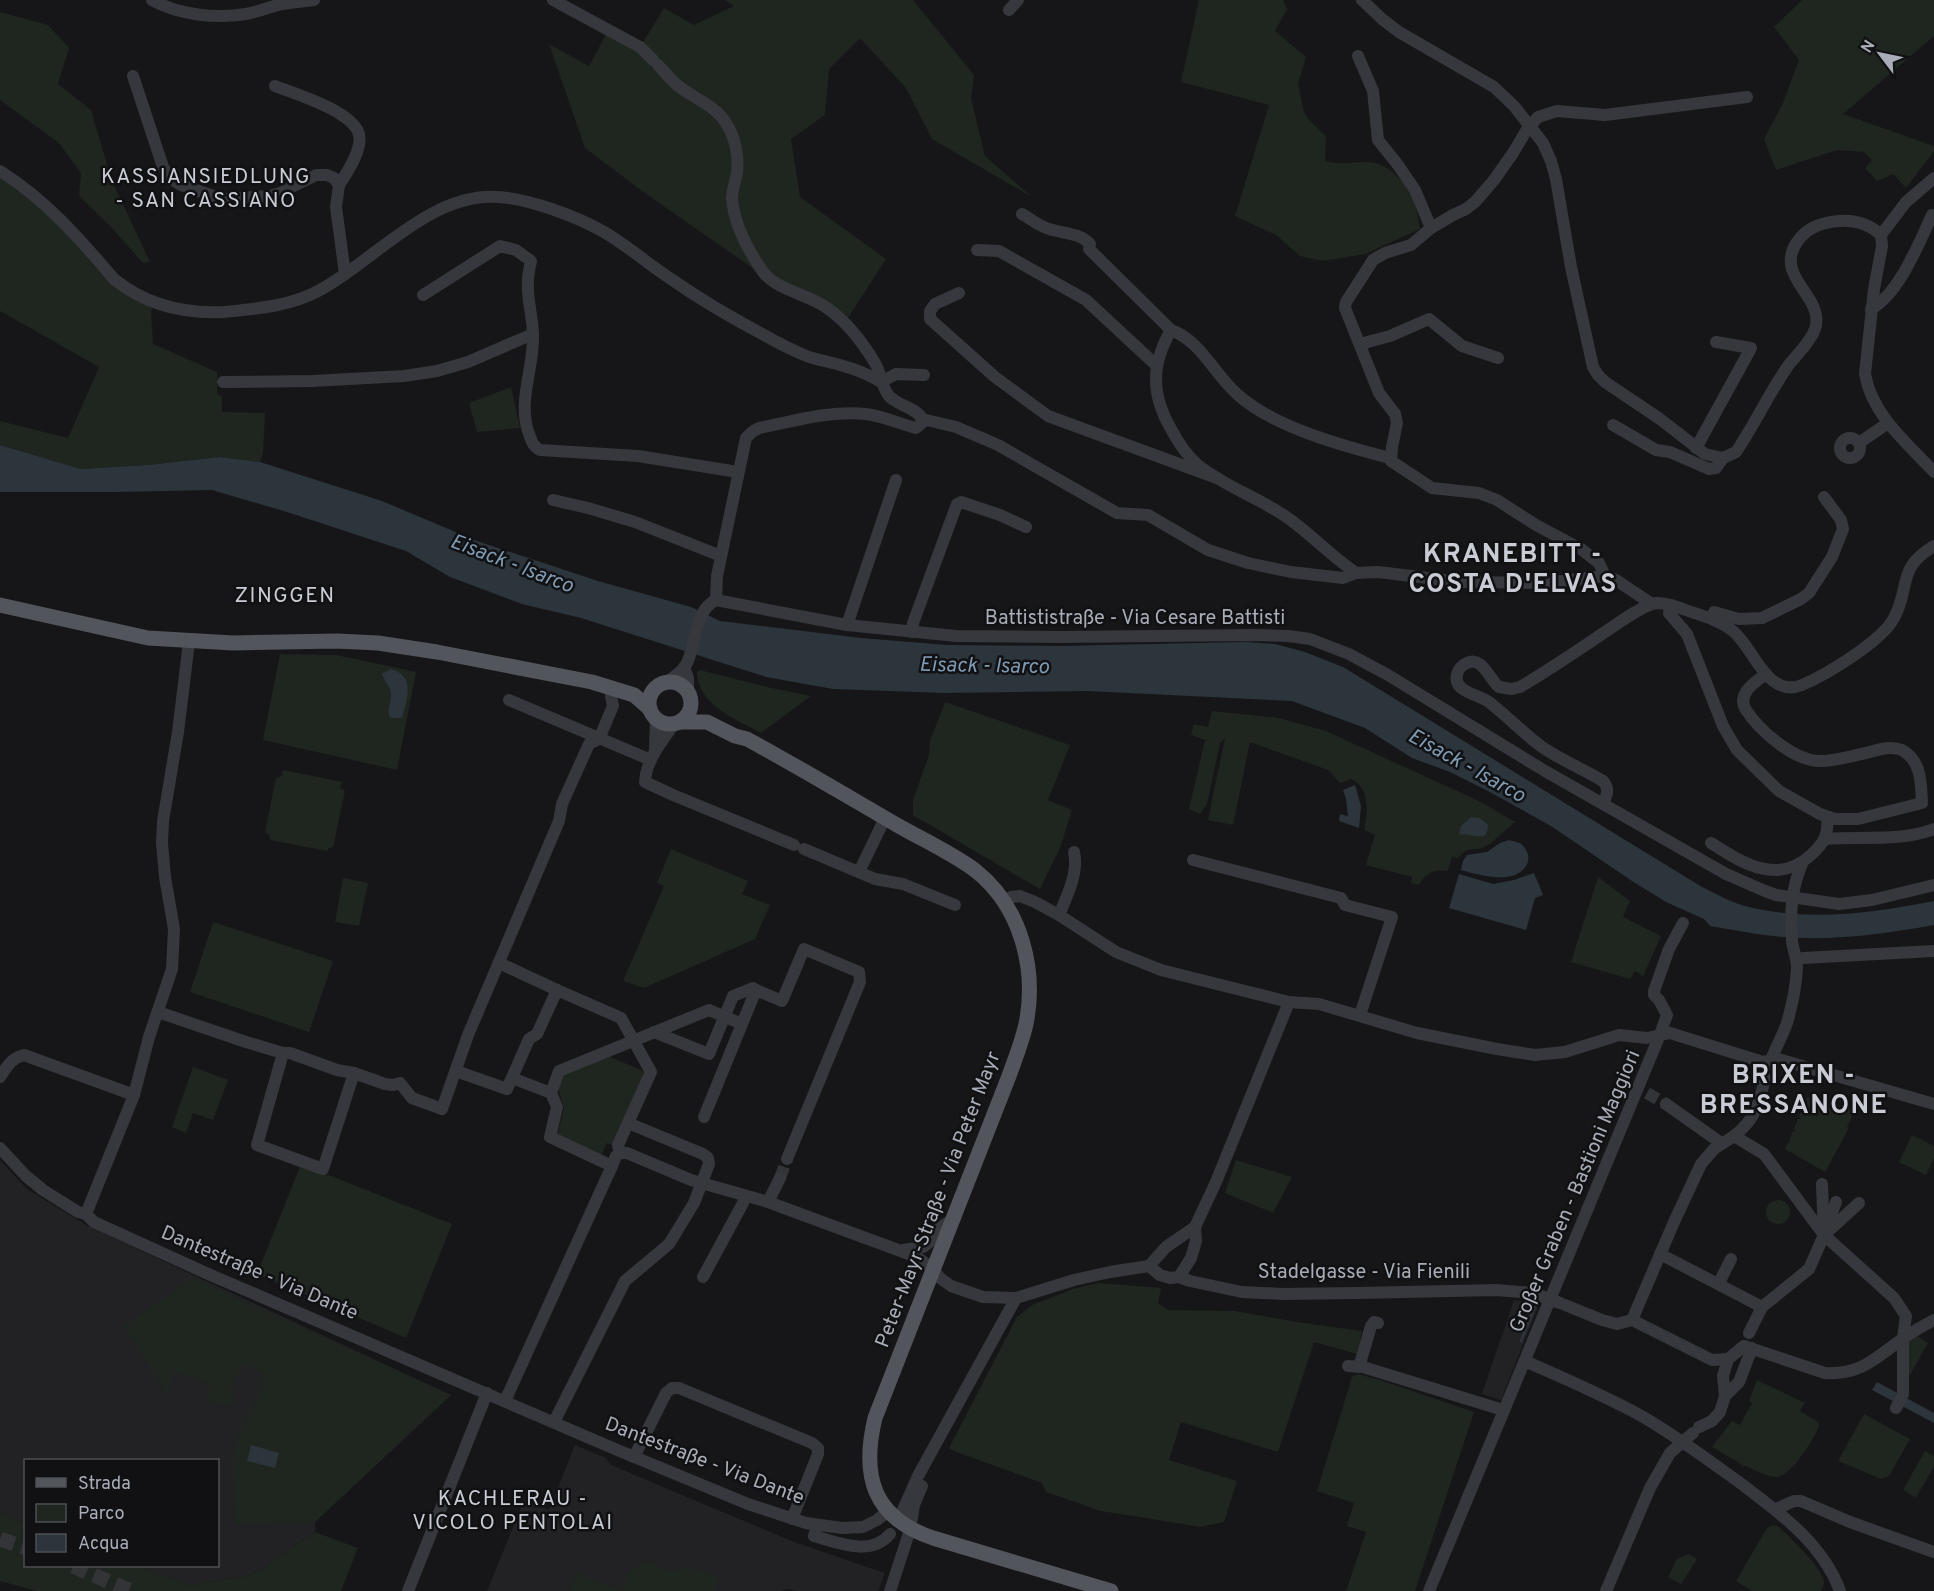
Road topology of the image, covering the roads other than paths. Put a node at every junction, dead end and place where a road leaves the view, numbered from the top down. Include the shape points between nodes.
1 (152, 0) edge
2 (314, 0) edge
3 (554, 0) edge
4 (1018, 0) edge
5 (1362, 0) edge
6 (1009, 10) dead end
7 (1358, 56) dead end
8 (133, 76) dead end
9 (275, 86) dead end
10 (1747, 97) dead end
11 (1529, 126) junction
12 (0, 171) edge
13 (1934, 178) edge
14 (339, 185) junction
15 (1022, 214) dead end
16 (1932, 215) dead end
17 (1431, 228) junction
18 (1881, 236) junction
19 (977, 250) dead end
20 (345, 274) junction
21 (959, 293) dead end
22 (423, 295) dead end
23 (1871, 309) junction
24 (1171, 330) junction
25 (533, 334) junction
26 (1716, 342) dead end
27 (1360, 344) junction
28 (1498, 358) dead end
29 (1156, 365) junction
30 (924, 375) dead end
31 (223, 382) dead end
32 (881, 382) junction
33 (922, 418) junction
34 (1888, 423) junction
35 (1613, 425) dead end
36 (1859, 443) dead end
37 (1696, 448) junction
38 (1390, 458) junction
39 (1723, 458) junction
40 (738, 472) junction
41 (1934, 472) edge
42 (1217, 478) junction
43 (896, 480) dead end
44 (1824, 497) dead end
45 (553, 500) dead end
46 (1026, 527) dead end
47 (1934, 546) edge
48 (721, 556) junction
49 (1356, 573) junction
50 (1605, 576) junction
51 (716, 600) junction
52 (1652, 604) junction
53 (0, 605) edge
54 (1672, 605) junction
55 (1687, 610) junction
56 (847, 625) junction
57 (912, 632) junction
58 (189, 642) junction
59 (686, 663) junction
60 (1766, 674) junction
61 (592, 682) junction
62 (662, 684) junction
63 (689, 694) junction
64 (611, 696) dead end
65 (509, 700) dead end
66 (653, 715) junction
67 (677, 723) junction
68 (599, 739) junction
69 (747, 739) junction
70 (653, 756) junction
71 (1603, 804) junction
72 (1827, 817) junction
73 (885, 818) junction
74 (1934, 829) edge
75 (1826, 839) junction
76 (1711, 843) dead end
77 (1074, 852) dead end
78 (1193, 860) dead end
79 (1802, 864) junction
80 (860, 872) junction
81 (1934, 885) edge
82 (1004, 901) junction
83 (1792, 902) junction
84 (955, 905) dead end
85 (1059, 915) junction
86 (1681, 926) dead end
87 (1934, 951) edge
88 (499, 956) junction
89 (1803, 958) dead end
90 (557, 990) junction
91 (756, 990) junction
92 (1289, 1002) junction
93 (158, 1012) junction
94 (1360, 1015) junction
95 (725, 1016) junction
96 (742, 1024) junction
97 (654, 1032) junction
98 (1659, 1036) junction
99 (634, 1041) junction
100 (283, 1053) junction
101 (1768, 1069) junction
102 (456, 1071) junction
103 (354, 1073) junction
104 (0, 1077) edge
105 (512, 1078) junction
106 (551, 1093) junction
107 (135, 1095) junction
108 (1666, 1104) tunnel mouth
109 (1934, 1104) edge
110 (704, 1117) dead end
111 (628, 1123) junction
112 (1728, 1139) junction
113 (0, 1148) edge
114 (620, 1153) junction
115 (787, 1159) tunnel mouth
116 (612, 1166) junction
117 (780, 1178) tunnel mouth
118 (701, 1183) junction
119 (1822, 1184) dead end
120 (745, 1196) junction
121 (768, 1202) junction
122 (1836, 1202) dead end
123 (1859, 1203) dead end
124 (86, 1214) junction
125 (950, 1221) junction
126 (1195, 1227) junction
127 (1824, 1235) junction
128 (900, 1251) junction
129 (1660, 1254) junction
130 (1731, 1259) dead end
131 (1149, 1266) junction
132 (932, 1268) junction
133 (703, 1277) dead end
134 (1179, 1277) junction
135 (1719, 1283) junction
136 (1016, 1298) junction
137 (1558, 1302) junction
138 (1762, 1306) junction
139 (1632, 1320) junction
140 (1934, 1320) edge
141 (1378, 1323) dead end
142 (1903, 1338) junction
143 (1748, 1342) junction
144 (1728, 1359) junction
145 (1525, 1361) junction
146 (487, 1393) junction
147 (1725, 1396) junction
148 (505, 1401) junction
149 (1899, 1402) dead end
150 (1503, 1410) junction
151 (554, 1422) junction
152 (937, 1441) junction
153 (1682, 1442) junction
154 (634, 1457) junction
155 (1776, 1509) junction
156 (895, 1511) junction
157 (792, 1519) junction
158 (817, 1525) junction
159 (910, 1530) junction
160 (891, 1534) dead end
161 (1934, 1552) edge
162 (408, 1591) edge
163 (890, 1591) edge
164 (1111, 1591) edge
165 (1429, 1591) edge
166 (1606, 1591) edge
167 (1840, 1591) edge

1 - 2 street via 193,14 233,15
3 - 32 street via 640,47 677,85 717,112 726,123 737,154 732,195 740,230 766,275 827,308 859,339 876,365
4 - 6 street
5 - 11 street via 1400,32 1494,87
7 - 17 street via 1373,91 1378,140 1414,190
8 - 14 street via 163,167 180,185 222,198 269,196 316,175 334,178
9 - 14 street via 339,112 354,125 359,134 353,163
10 - 11 street via 1605,115 1557,111 1538,117
11 - 17 street via 1514,153 1474,202
11 - 37 street via 1543,143 1553,170 1593,367 1605,382
12 - 20 street via 22,185 78,236 120,285 165,308 213,312 283,304 318,292
13 - 18 street via 1906,202
14 - 20 street via 336,207
15 - 24 street via 1049,229 1087,240 1089,249
16 - 23 street via 1909,264 1882,303
17 - 27 street via 1411,245 1384,253 1368,265 1345,308
18 - 23 street
18 - 39 street via 1870,227 1848,220 1827,222 1801,235 1790,262 1817,315 1814,333 1789,365 1736,452
19 - 29 street via 999,251 1086,300
20 - 32 street via 426,216 464,200 496,196 521,200 604,232 705,302 766,336 810,357 864,372
21 - 42 street via 935,304 930,319 995,377 1048,416
22 - 25 street via 500,246 516,250 531,261 528,289
23 - 34 street via 1867,388
24 - 29 street
24 - 38 street via 1194,344 1222,380 1257,409 1332,441
25 - 31 street via 437,371 314,381
25 - 40 street via 525,408 534,447 638,456
26 - 37 street via 1752,348
27 - 28 street via 1429,319 1462,346
27 - 38 street via 1379,393 1395,414 1397,423
29 - 42 street via 1155,390 1161,411 1181,447 1197,465
30 - 32 street via 896,374
32 - 33 street via 890,396
33 - 40 street via 916,428 867,414 839,413 759,428 746,438
33 - 49 street via 998,445 1117,513 1148,515 1219,555 1291,572 1343,578
34 - 36 street
34 - 41 street
35 - 39 street via 1656,450 1709,469 1716,468
37 - 39 street
38 - 50 street via 1394,465 1432,488 1479,493 1497,500 1581,549 1599,563
40 - 48 street
42 - 49 street via 1285,516
43 - 56 street
44 - 55 street via 1843,529 1832,557 1809,593 1754,620 1731,618 1694,605
45 - 48 street via 635,522
46 - 57 street via 962,502 957,504
47 - 60 street via 1912,563 1898,609 1872,643 1803,685 1785,687
48 - 51 street
49 - 50 street via 1461,582 1545,583
50 - 52 street
51 - 56 street, Battististraße - Via Cesare Battisti
51 - 59 street via 703,611
52 - 54 street
52 - 71 street via 1520,687 1499,687 1479,663 1472,661 1459,669 1456,678 1465,691 1484,698 1545,748 1603,781 1608,792
53 - 58 main road via 129,634
54 - 55 street
54 - 72 street via 1669,613 1687,634 1723,726 1737,750 1779,791
55 - 60 street via 1733,630
56 - 57 street, Battististraße - Via Cesare Battisti
57 - 71 street, Battististraße - Via Cesare Battisti via 1049,637 1266,635 1310,639 1388,675
58 - 61 main road via 378,643
58 - 93 street via 163,821 165,878 174,929 172,969
59 - 62 street
59 - 63 street
60 - 72 street via 1746,692 1744,706 1766,733 1790,751 1818,761 1895,748 1907,754 1917,767 1922,803 1858,819
61 - 62 main road via 645,687
61 - 66 main road via 634,695
62 - 63 main road via 679,684
62 - 66 main road via 649,699
63 - 67 main road via 691,708
63 - 69 main road
64 - 68 street via 613,706
65 - 68 street
66 - 67 main road via 662,723
66 - 70 street
67 - 69 main road via 707,722
67 - 70 street
68 - 70 street
68 - 88 street via 589,744
69 - 73 main road, Peter-Mayr-Straße - Via Peter Mayr
70 - 80 street via 645,782
71 - 83 street, Battististraße - Via Cesare Battisti via 1726,874
72 - 75 street
73 - 80 street
73 - 82 main road, Peter-Mayr-Straße - Via Peter Mayr via 968,865
74 - 75 street via 1910,836
75 - 79 street
76 - 79 street via 1748,865 1773,871
77 - 85 street via 1069,892
78 - 94 street via 1341,898 1345,905 1392,917
79 - 83 street
80 - 84 street
81 - 83 street, Battististraße - Via Cesare Battisti via 1856,903
82 - 85 street via 1020,896
82 - 125 main road, Peter-Mayr-Straße - Via Peter Mayr via 1019,929 1025,953 1027,1014 1009,1076
83 - 101 street via 1794,988 1787,1022
85 - 92 street via 1116,951 1148,965
86 - 98 street, Großer Graben - Bastioni Maggiori via 1654,991 1667,1014
87 - 89 street
88 - 90 street
88 - 102 street
90 - 99 street via 621,1018
90 - 105 street
91 - 95 street via 733,996
91 - 96 street
91 - 115 street via 782,1000 804,949 859,972 860,982
92 - 94 street via 1319,1004
92 - 126 street
93 - 100 street
93 - 107 street
94 - 98 street via 1418,1033 1535,1055 1565,1052 1619,1035
95 - 96 street
95 - 97 street via 709,1010
95 - 97 street via 709,1054
96 - 110 street
97 - 99 street
98 - 101 street via 1670,1033 1763,1062
98 - 137 street, Großer Graben - Bastioni Maggiori via 1643,1091
99 - 106 street via 559,1071
99 - 111 street via 651,1072
100 - 103 street
100 - 103 street via 257,1145 323,1169
101 - 109 street via 1778,1059
101 - 112 street via 1750,1122
102 - 103 street via 442,1109 412,1098 400,1083 385,1084
102 - 105 street via 507,1089
104 - 107 street via 9,1062 24,1055
105 - 106 street
106 - 116 street via 557,1107 550,1137
107 - 124 street
108 - 112 street
111 - 114 street via 618,1145
111 - 118 street via 708,1158 710,1164
112 - 127 street via 1764,1154
112 - 129 street via 1701,1164
113 - 124 street, Dantestraße - Via Dante via 43,1190
114 - 116 street
114 - 118 street
116 - 148 street
117 - 121 street
118 - 120 street
118 - 151 street via 694,1203 669,1244 625,1281
119 - 127 street
120 - 121 street
120 - 133 street
121 - 128 street
122 - 127 street
123 - 127 street
124 - 146 street, Dantestraße - Via Dante via 94,1222 206,1272
125 - 128 street via 923,1247
125 - 132 main road, Peter-Mayr-Straße - Via Peter Mayr
126 - 131 street via 1166,1247
126 - 134 street via 1191,1258
127 - 138 street via 1809,1269
127 - 142 street via 1894,1298 1906,1316
128 - 132 street
129 - 135 street
129 - 139 street
130 - 135 street
131 - 134 street, Stadelgasse - Via Fienili via 1160,1275
131 - 136 street via 1074,1280
132 - 136 street via 951,1286 983,1297
132 - 156 main road, Peter-Mayr-Straße - Via Peter Mayr via 875,1418 869,1448 876,1492
134 - 137 street, Stadelgasse - Via Fienili via 1242,1292 1496,1290 1533,1293
135 - 138 street
136 - 152 street
137 - 139 street, Stadelgasse - Via Fienili via 1617,1324
137 - 145 street, Großer Graben - Bastioni Maggiori
138 - 143 street
139 - 144 street via 1712,1360
140 - 142 street
141 - 150 street via 1371,1326 1354,1366
142 - 143 street via 1869,1364 1843,1374 1825,1373
142 - 149 street
143 - 144 street
143 - 147 street via 1739,1382
144 - 147 street via 1723,1376
145 - 150 street, Großer Graben - Bastioni Maggiori
145 - 153 street via 1644,1417
146 - 148 street, Dantestraße - Via Dante
146 - 162 street
147 - 153 street via 1712,1421
148 - 151 street, Dantestraße - Via Dante
150 - 165 street, Großer Graben - Bastioni Maggiori
151 - 154 street, Dantestraße - Via Dante
152 - 156 street
152 - 159 street via 939,1449 914,1505
153 - 155 street
153 - 166 street via 1670,1453 1650,1488
154 - 157 street, Dantestraße - Via Dante
154 - 157 street via 666,1394 678,1388 818,1448
155 - 161 street via 1801,1501
155 - 167 street via 1819,1552
156 - 158 street, Dantestraße - Via Dante via 862,1527
156 - 159 main road via 895,1519
157 - 158 street, Dantestraße - Via Dante
158 - 160 street via 814,1536 857,1546 879,1543
159 - 163 street
159 - 164 main road

